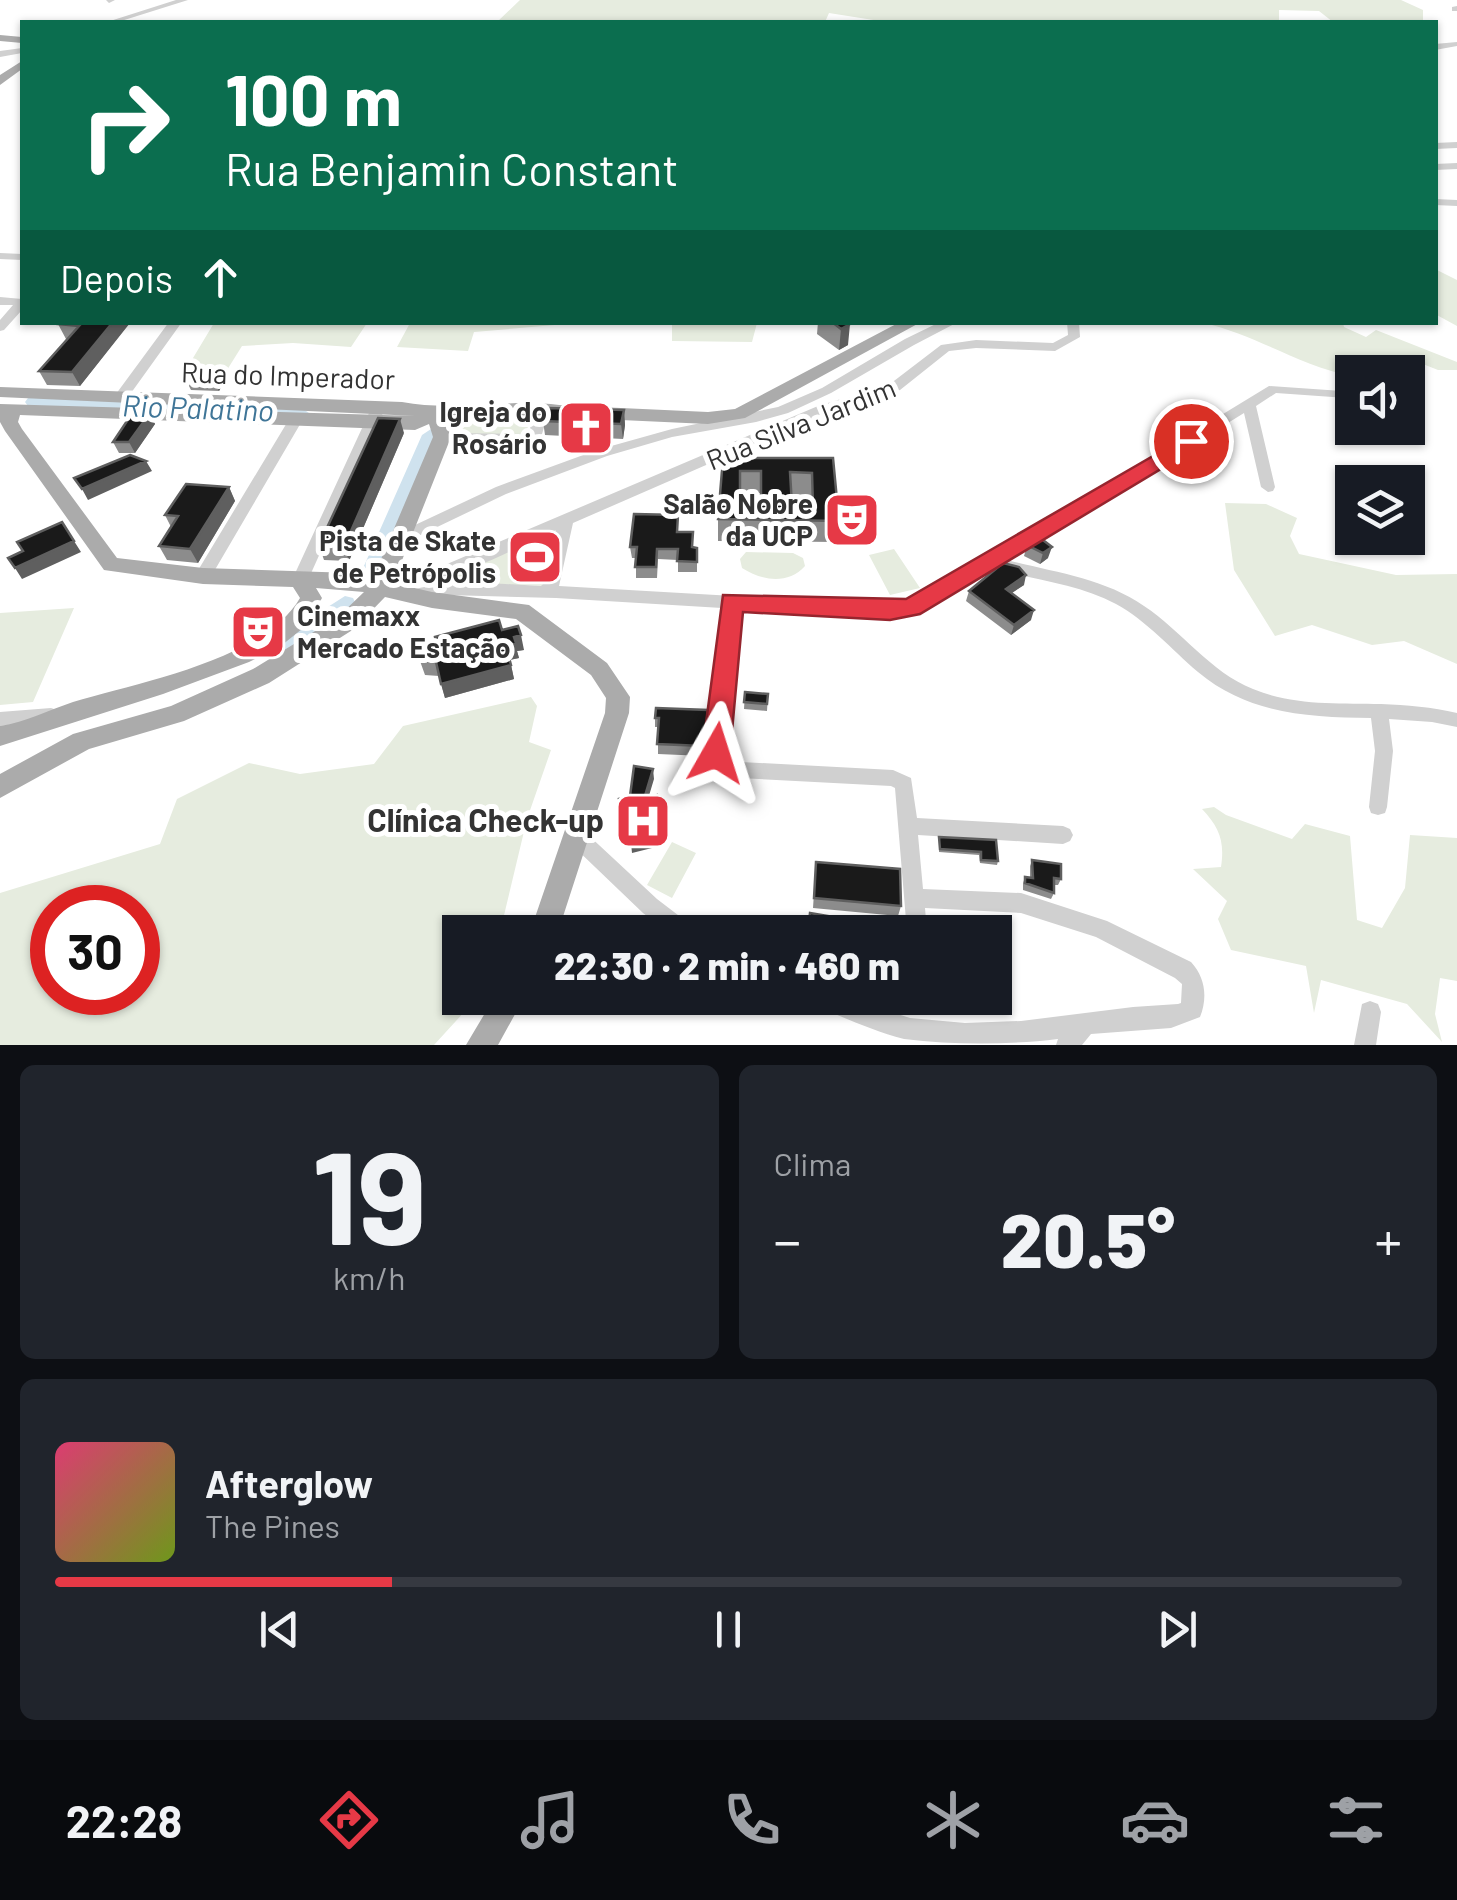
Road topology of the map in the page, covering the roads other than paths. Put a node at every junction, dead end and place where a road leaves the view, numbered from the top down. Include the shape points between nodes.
1 (184, 0) edge
2 (118, 20) edge
3 (20, 66) edge
4 (0, 81) edge
5 (20, 304) edge
6 (174, 325) edge
7 (908, 325) edge
8 (946, 325) edge
9 (1073, 325) edge
10 (0, 327) edge
11 (1335, 394) edge
12 (121, 397) junction
13 (9, 401) edge
14 (1249, 405) junction
15 (542, 411) junction
16 (435, 414) junction
17 (373, 415) junction
18 (296, 421) junction
19 (442, 437) junction
20 (1268, 486) dead end
21 (566, 520) junction
22 (402, 536) junction
23 (391, 562) junction
24 (993, 562) junction
25 (204, 576) junction
26 (300, 580) junction
27 (352, 581) junction
28 (435, 582) junction
29 (380, 590) junction
30 (551, 590) junction
31 (731, 602) junction
32 (346, 623) junction
33 (66, 714) junction
34 (1379, 714) junction
35 (0, 719) edge
36 (1457, 720) edge
37 (0, 736) edge
38 (0, 788) edge
39 (1378, 806) dead end
40 (910, 826) junction
41 (1063, 835) dead end
42 (578, 838) junction
43 (916, 898) junction
44 (550, 915) edge
45 (663, 915) edge
46 (916, 915) edge
47 (1370, 1012) dead end
48 (500, 1015) edge
49 (867, 1015) edge
50 (1083, 1027) junction
51 (481, 1045) edge
52 (1067, 1045) edge
53 (1366, 1045) edge

1 - 2 street
3 - 4 main road
5 - 10 street
6 - 12 street
7 - 15 main road, Rua do Imperador via 739,414
8 - 22 street via 786,409 580,460
9 - 21 street, Rua Silva Jardim via 1074,337 1055,347 945,348 895,387 823,409
11 - 14 street via 1274,390
12 - 13 main road, Rua do Imperador
12 - 17 main road, Rua do Imperador
13 - 18 main road, Rua do Imperador
13 - 25 main road via 14,431 111,566
14 - 20 street
14 - 24 street
15 - 16 main road, Rua do Imperador
15 - 19 street via 528,439
16 - 17 main road, Rua do Imperador via 415,424
16 - 19 main road
17 - 18 main road, Rua do Imperador
17 - 26 street
18 - 25 street
19 - 22 main road
21 - 28 street
21 - 30 street
22 - 23 main road
23 - 27 main road
23 - 28 street
23 - 29 main road
24 - 31 street via 901,610
24 - 34 street via 1124,601 1249,696 1326,712
25 - 26 main road
26 - 27 main road
26 - 33 main road via 309,608 260,646 199,674
27 - 29 main road
28 - 29 main road
28 - 30 street
28 - 32 main road
28 - 42 main road via 432,600 520,611 612,684 617,713
29 - 32 main road
30 - 31 street
31 - 40 street via 718,758 738,770 893,778 907,790
32 - 38 main road via 232,691 72,746
33 - 35 street
33 - 37 main road
34 - 36 street
34 - 39 street via 1384,752
40 - 41 street
40 - 43 street
42 - 44 main road
42 - 45 street
43 - 46 street
43 - 50 street via 1036,907 1100,928 1194,980 1192,1008 1184,1014
47 - 53 street
48 - 51 main road
49 - 50 street via 940,1033
50 - 52 street

